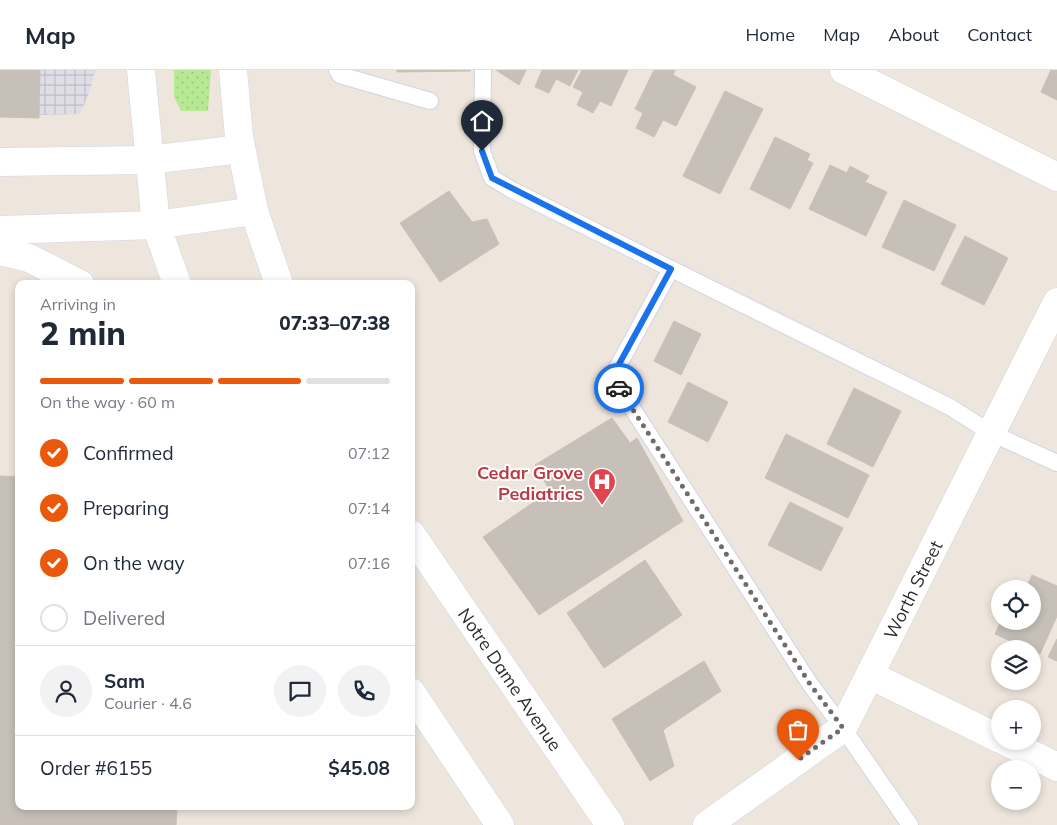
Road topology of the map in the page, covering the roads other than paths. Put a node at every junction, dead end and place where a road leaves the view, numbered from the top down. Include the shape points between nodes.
1 (141, 70) edge
2 (233, 70) edge
3 (337, 70) edge
4 (483, 70) edge
5 (844, 70) edge
6 (430, 102) dead end
7 (241, 149) junction
8 (149, 160) junction
9 (0, 162) edge
10 (1057, 177) edge
11 (254, 211) junction
12 (156, 225) junction
13 (0, 230) edge
14 (0, 251) edge
15 (671, 269) junction
16 (72, 280) edge
17 (176, 280) edge
18 (279, 280) edge
19 (1057, 302) edge
20 (991, 433) junction
21 (1057, 462) edge
22 (415, 540) edge
23 (870, 675) junction
24 (415, 698) edge
25 (843, 728) junction
26 (991, 735) edge
27 (1023, 750) edge
28 (1057, 767) edge
29 (500, 825) edge
30 (610, 825) edge
31 (707, 825) edge
32 (910, 825) edge

1 - 8 main road
2 - 7 main road
3 - 6 lane via 340,74
4 - 15 lane via 482,151 492,178
5 - 10 main road
7 - 8 main road
7 - 11 main road
8 - 9 main road
8 - 12 main road
11 - 12 main road
11 - 18 main road
12 - 13 main road
12 - 17 main road
14 - 16 main road via 30,258
15 - 20 lane via 950,407
15 - 25 lane via 612,377 810,684
19 - 20 main road, Worth Street
20 - 21 lane
20 - 23 main road, Worth Street
22 - 30 main road, Notre Dame Avenue
23 - 25 main road, Worth Street
23 - 26 main road
24 - 29 main road
25 - 31 main road, Worth Street
25 - 32 lane
27 - 28 main road

